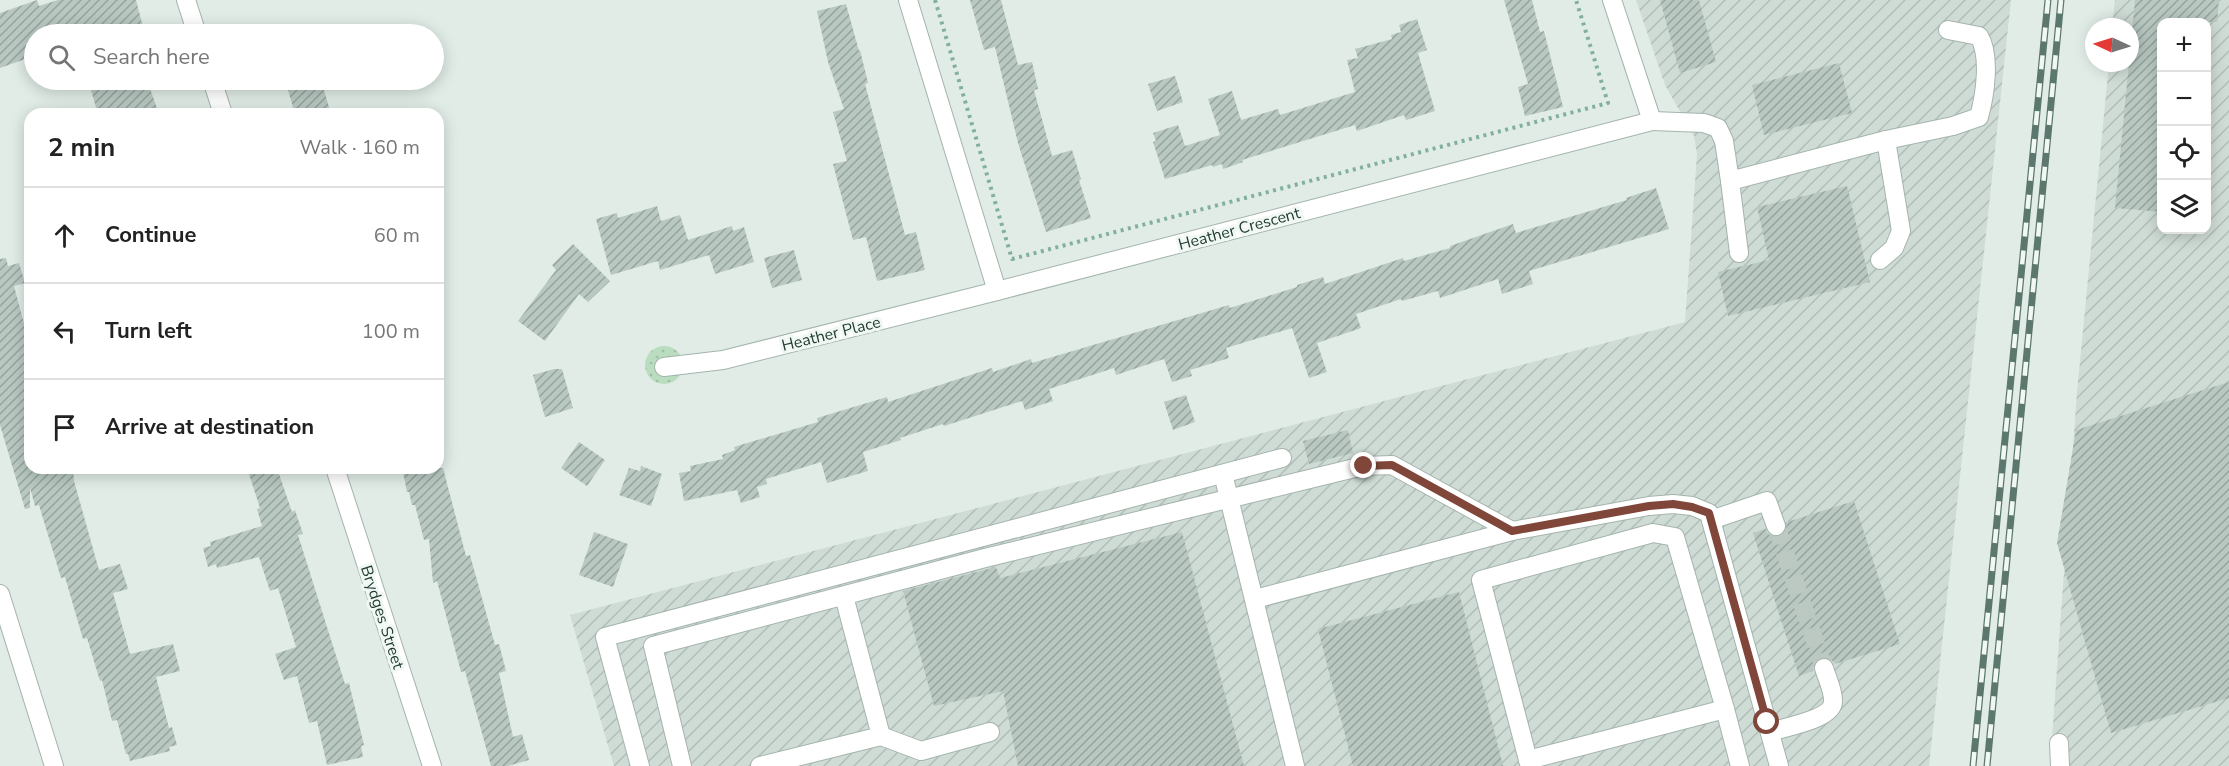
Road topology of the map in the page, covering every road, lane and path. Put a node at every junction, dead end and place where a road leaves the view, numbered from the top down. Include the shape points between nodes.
1 (186, 0) edge
2 (908, 0) edge
3 (935, 0) edge
4 (1576, 0) edge
5 (1612, 0) edge
6 (194, 24) edge
7 (1948, 30) dead end
8 (215, 90) edge
9 (221, 108) edge
10 (1652, 121) junction
11 (1886, 141) junction
12 (1730, 181) junction
13 (1738, 253) dead end
14 (1880, 260) dead end
15 (997, 291) junction
16 (664, 367) dead end
17 (1282, 458) dead end
18 (337, 474) edge
19 (1223, 474) junction
20 (1228, 499) junction
21 (1711, 520) junction
22 (1776, 526) tunnel mouth
23 (1512, 531) junction
24 (0, 594) edge
25 (844, 596) junction
26 (1255, 599) junction
27 (1824, 668) tunnel mouth
28 (1725, 709) junction
29 (990, 732) dead end
30 (1770, 732) junction
31 (881, 736) junction
32 (2059, 742) dead end
33 (1529, 763) edge
34 (54, 766) edge
35 (432, 766) edge
36 (640, 766) edge
37 (682, 766) edge
38 (760, 766) edge
39 (1295, 766) edge
40 (1740, 766) edge
41 (1779, 766) edge
42 (2060, 766) edge

1 - 6 street
2 - 15 street
3 - 4 path via 1012,259 1608,103
5 - 10 street
7 - 11 street via 1979,36 1986,47 1984,99 1979,117
8 - 9 street
10 - 12 street, Heather Crescent via 1704,123 1718,128
10 - 15 street, Heather Crescent
11 - 12 street
11 - 14 street via 1901,231 1894,248
12 - 13 street
15 - 16 street, Heather Place via 723,360
17 - 19 street
18 - 35 street, Brydges Street
19 - 20 street
19 - 36 street via 605,637
20 - 23 street via 1364,466 1392,465
20 - 25 street
20 - 26 street
21 - 22 street via 1767,501
21 - 23 street via 1709,513 1673,504
21 - 30 street
23 - 26 street
24 - 34 street
25 - 31 street
25 - 37 street via 653,646
26 - 39 street
27 - 30 street via 1834,700 1832,709 1824,716
28 - 33 street
28 - 33 street via 1675,537 1653,532 1481,580
28 - 40 street
29 - 31 street via 921,751
30 - 41 street
31 - 38 street
32 - 42 street

